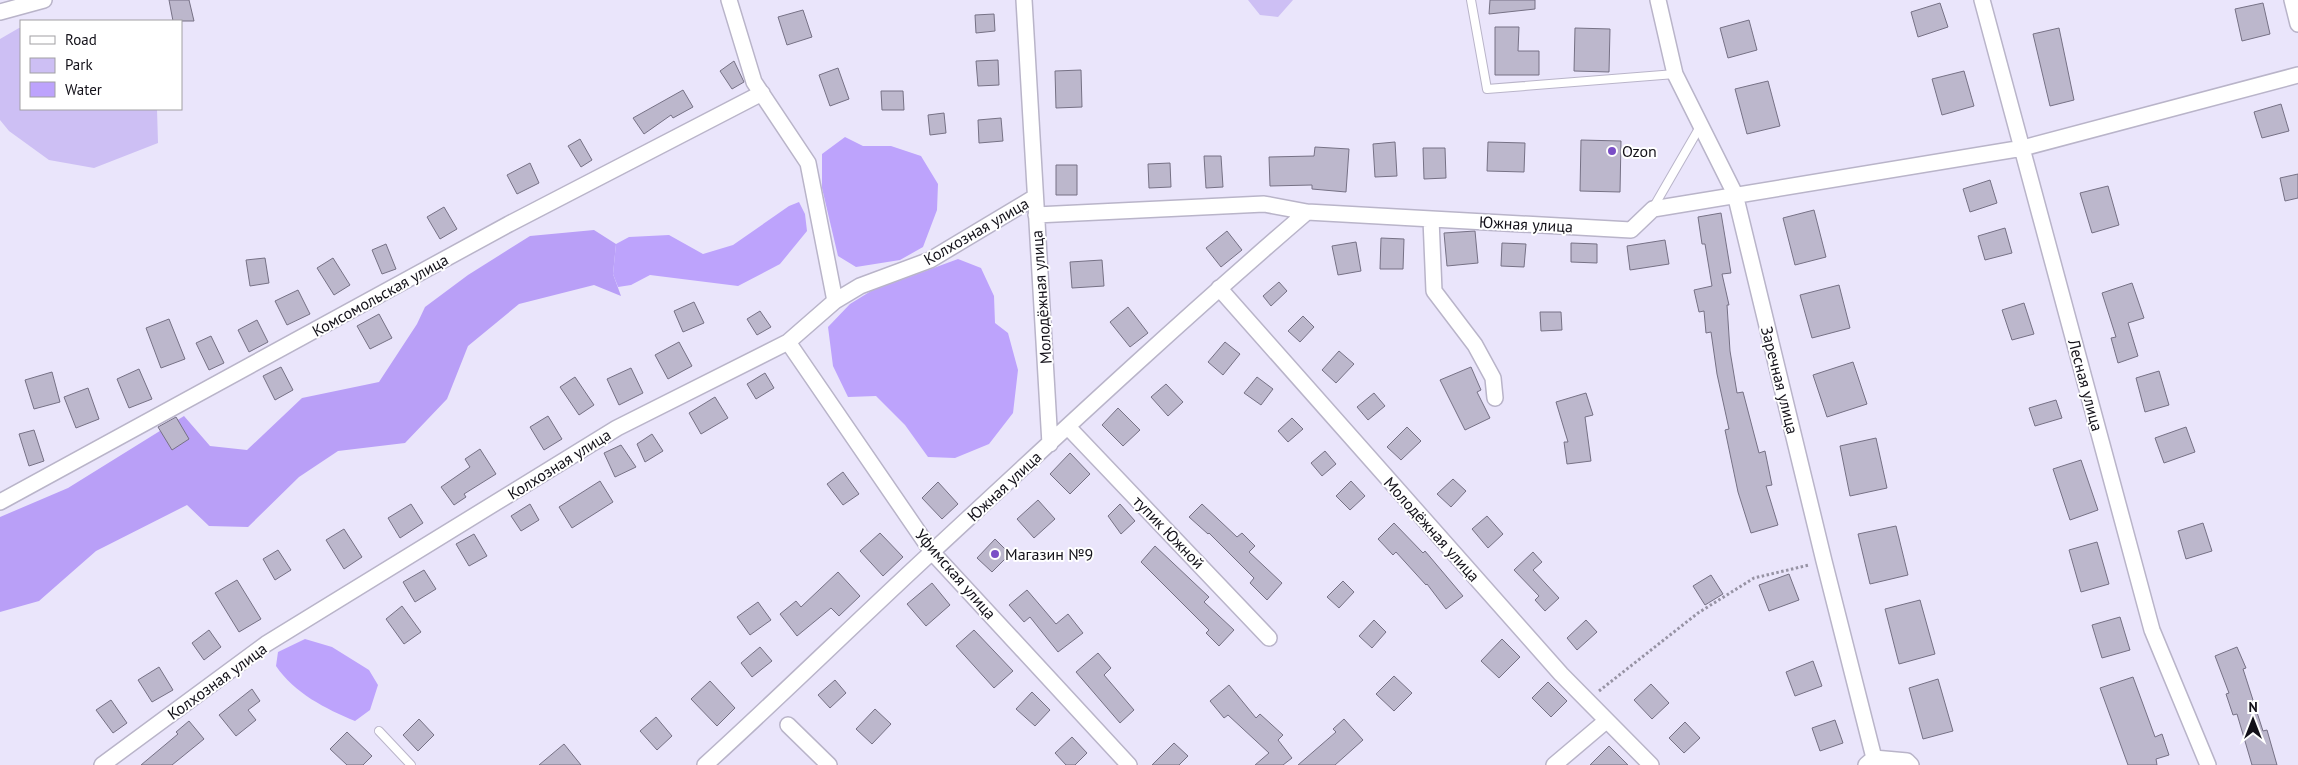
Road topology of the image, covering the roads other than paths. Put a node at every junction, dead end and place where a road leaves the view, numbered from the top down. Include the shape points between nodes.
1 (44, 0) edge
2 (730, 0) edge
3 (1024, 0) edge
4 (1471, 0) edge
5 (1658, 0) edge
6 (1982, 0) edge
7 (2292, 0) edge
8 (0, 12) edge
9 (2298, 24) edge
10 (1675, 74) junction
11 (2298, 75) edge
12 (762, 93) junction
13 (1701, 125) junction
14 (2023, 148) junction
15 (1735, 194) junction
16 (1035, 197) junction
17 (1653, 209) junction
18 (1307, 212) junction
19 (1036, 215) junction
20 (1431, 219) junction
21 (1219, 288) junction
22 (835, 301) junction
23 (788, 342) junction
24 (1495, 398) dead end
25 (1068, 427) junction
26 (1050, 444) junction
27 (0, 502) edge
28 (932, 552) junction
29 (1269, 638) dead end
30 (1606, 721) junction
31 (788, 725) dead end
32 (379, 731) dead end
33 (1870, 762) edge
34 (102, 765) edge
35 (411, 765) edge
36 (705, 765) edge
37 (829, 765) edge
38 (1128, 765) edge
39 (1554, 765) edge
40 (1651, 765) edge
41 (1911, 765) edge
42 (2208, 765) edge

1 - 8 street
2 - 12 street via 754,82
3 - 16 street, Молодёжная улица
4 - 10 lane via 1487,89
5 - 10 street, Заречная улица
6 - 14 street, Лесная улица
7 - 9 street
10 - 13 street, Заречная улица
11 - 14 street
12 - 22 street via 808,163
12 - 27 street, Комсомольская улица via 509,224
13 - 15 street, Заречная улица
13 - 17 lane
14 - 15 street
14 - 42 street, Лесная улица via 2152,630
15 - 17 street
15 - 33 street, Заречная улица
16 - 19 street, Молодёжная улица
16 - 22 street, Колхозная улица via 930,260 860,286
17 - 20 street, Южная улица via 1631,230
18 - 19 street, Южная улица via 1264,204
18 - 20 street, Южная улица
18 - 21 street, Южная улица
19 - 26 street, Молодёжная улица
20 - 24 street via 1434,291 1475,345 1494,378
21 - 25 street, Южная улица
21 - 30 street, Молодёжная улица via 1560,674
22 - 23 street, Колхозная улица
23 - 28 street, Уфимская улица
23 - 34 street, Колхозная улица via 617,428 274,639
25 - 26 street, Южная улица
25 - 29 street, тупик Южной
26 - 28 street, Южная улица
28 - 36 street, Южная улица
28 - 38 street, Уфимская улица
30 - 39 street
30 - 40 street, Молодёжная улица
31 - 37 street
32 - 35 lane
33 - 41 street via 1907,760

